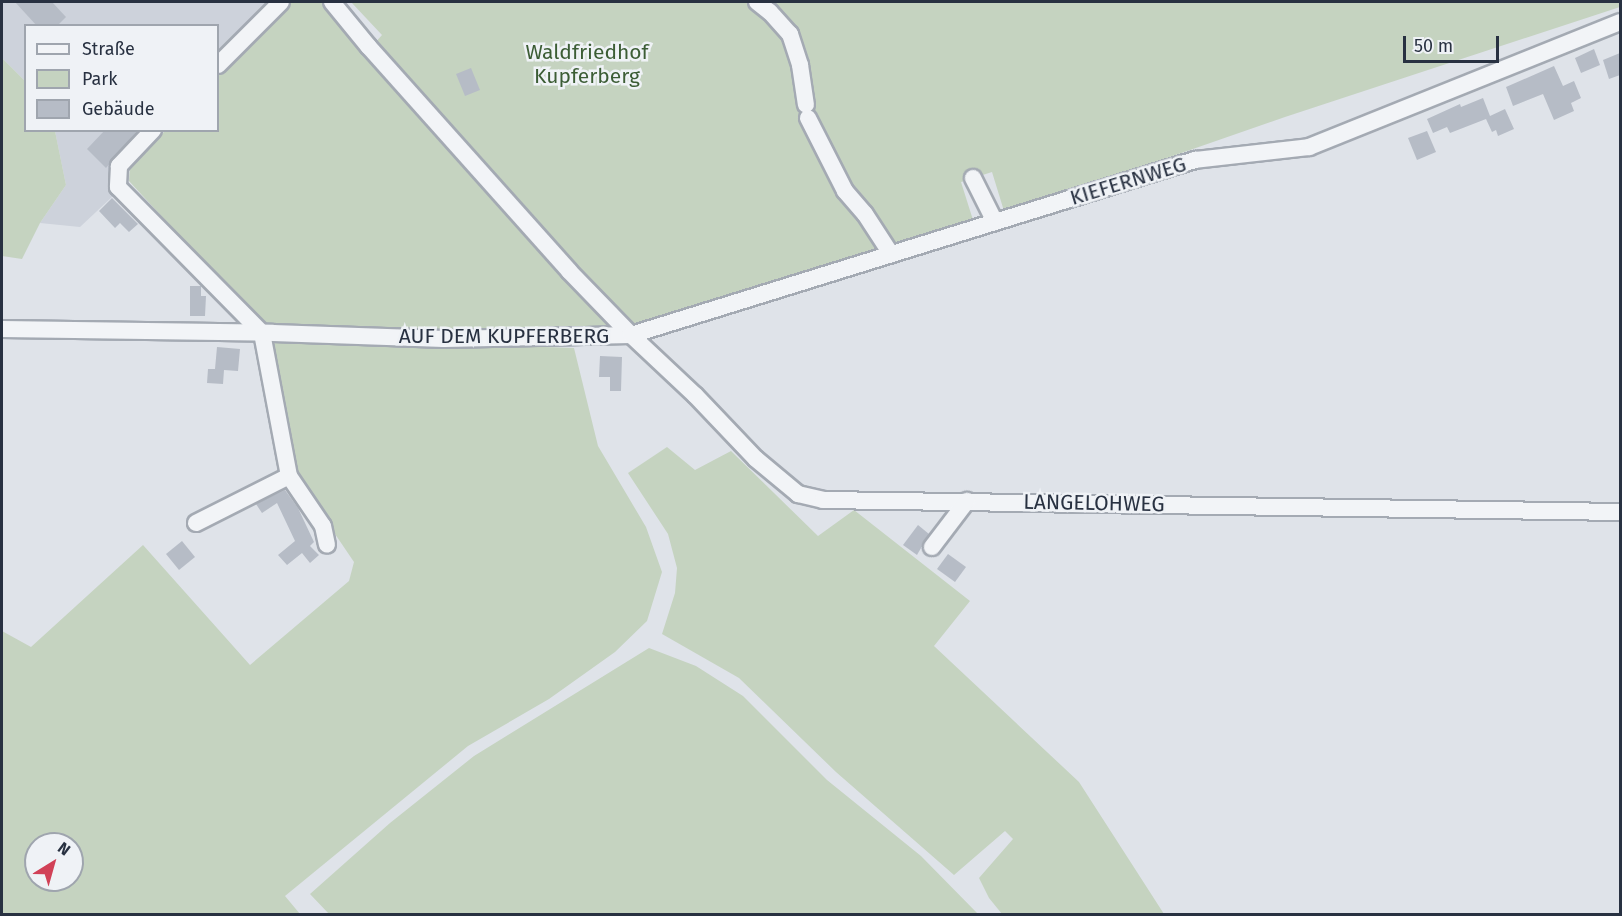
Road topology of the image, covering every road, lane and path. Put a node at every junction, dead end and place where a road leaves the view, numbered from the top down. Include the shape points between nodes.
1 (281, 2) edge
2 (332, 2) edge
3 (757, 2) edge
4 (1620, 22) edge
5 (219, 64) edge
6 (151, 132) edge
7 (974, 178) dead end
8 (995, 222) junction
9 (891, 254) junction
10 (2, 329) edge
11 (262, 333) junction
12 (631, 335) junction
13 (289, 476) junction
14 (966, 501) junction
15 (1620, 512) edge
16 (196, 523) dead end
17 (327, 545) dead end
18 (932, 547) dead end

1 - 5 street
2 - 12 street, AUF DEM KUPFERBERG via 569,271
3 - 9 street via 790,34 800,65 807,111 845,191
4 - 8 street, KIEFERNWEG via 1309,147 1195,160
6 - 11 street via 119,166 118,187
7 - 8 street
8 - 9 street, KIEFERNWEG
9 - 12 street, KIEFERNWEG
10 - 11 street, AUF DEM KUPFERBERG
11 - 12 street, AUF DEM KUPFERBERG via 444,339
11 - 13 street
12 - 14 street, LANGELOHWEG via 695,394 756,459 798,494 823,500
13 - 16 street
13 - 17 street via 323,526
14 - 15 street, LANGELOHWEG
14 - 18 street

